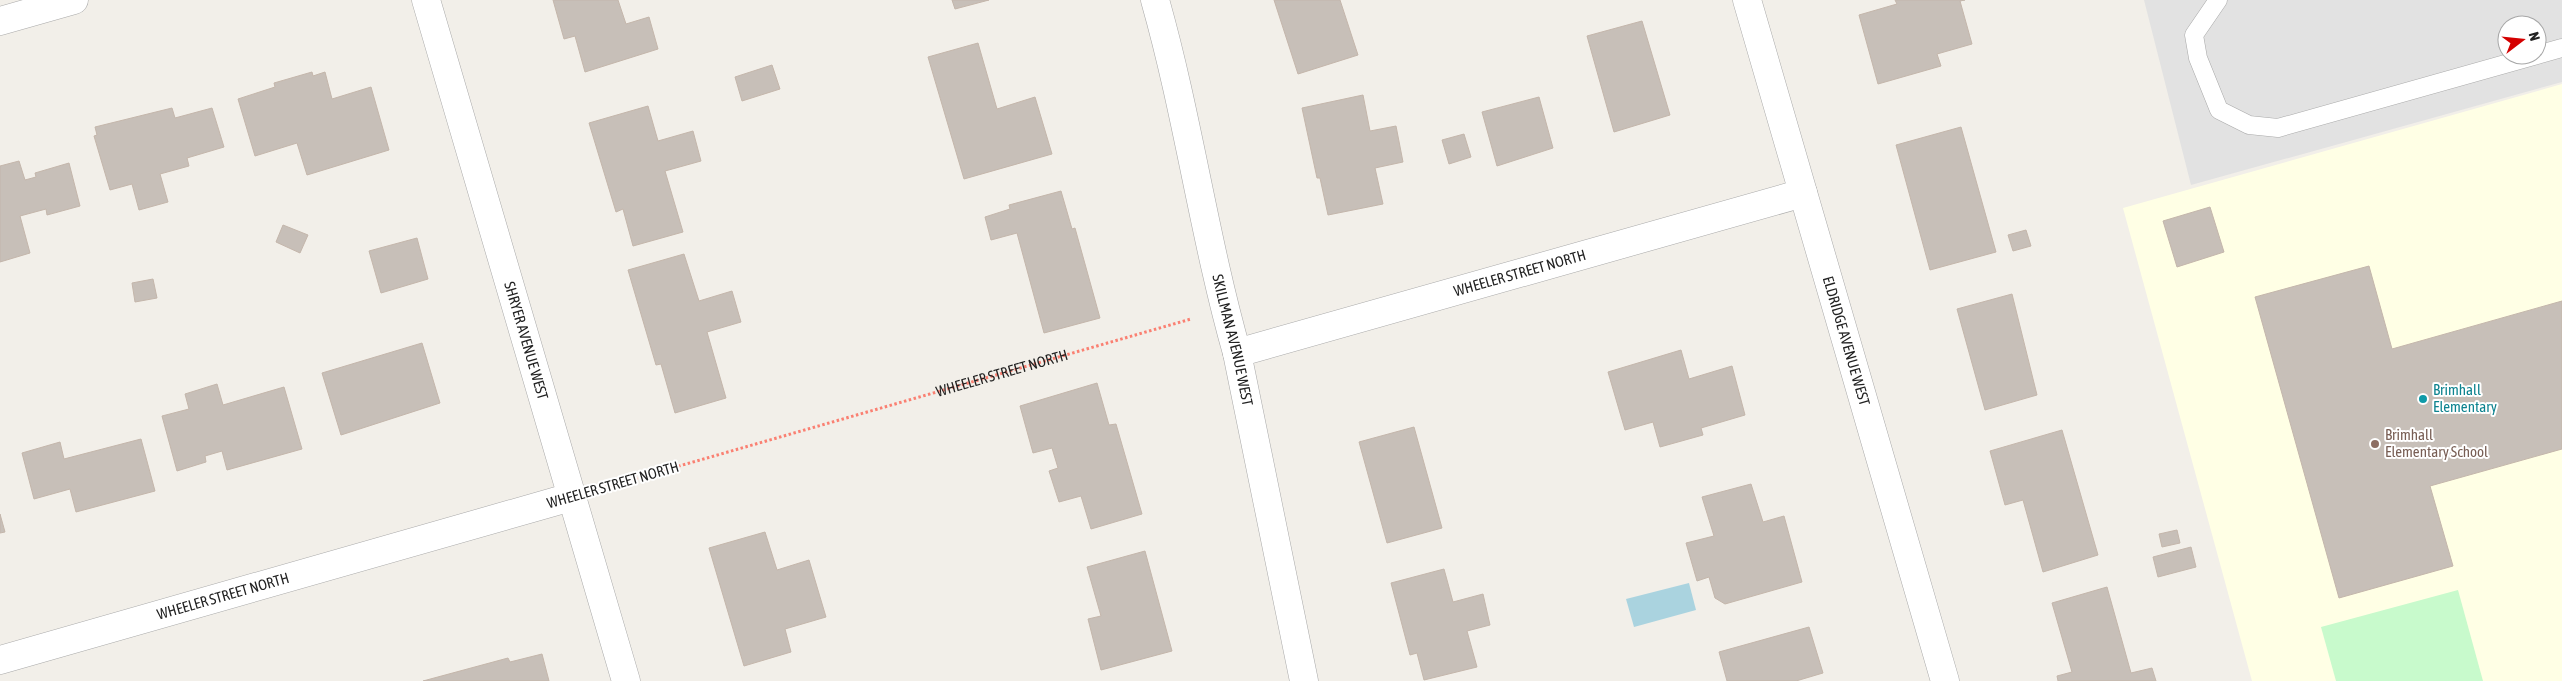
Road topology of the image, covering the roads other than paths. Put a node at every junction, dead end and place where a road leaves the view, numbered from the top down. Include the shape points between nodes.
1 (74, 0) edge
2 (426, 0) edge
3 (1155, 0) edge
4 (1747, 0) edge
5 (2218, 0) edge
6 (0, 21) edge
7 (2562, 48) edge
8 (1803, 193) junction
9 (1237, 353) junction
10 (571, 497) junction
11 (0, 660) edge
12 (626, 681) edge
13 (1304, 681) edge
14 (1945, 681) edge

1 - 6 street
2 - 10 street, SHRYER AVENUE WEST
3 - 9 street, SKILLMAN AVENUE WEST
4 - 8 street, ELDRIDGE AVENUE WEST
5 - 7 lane via 2194,34 2198,58 2219,110 2248,125 2278,128
8 - 9 street, WHEELER STREET NORTH
8 - 14 street, ELDRIDGE AVENUE WEST
9 - 13 street, SKILLMAN AVENUE WEST
10 - 11 street, WHEELER STREET NORTH
10 - 12 street, SHRYER AVENUE WEST

